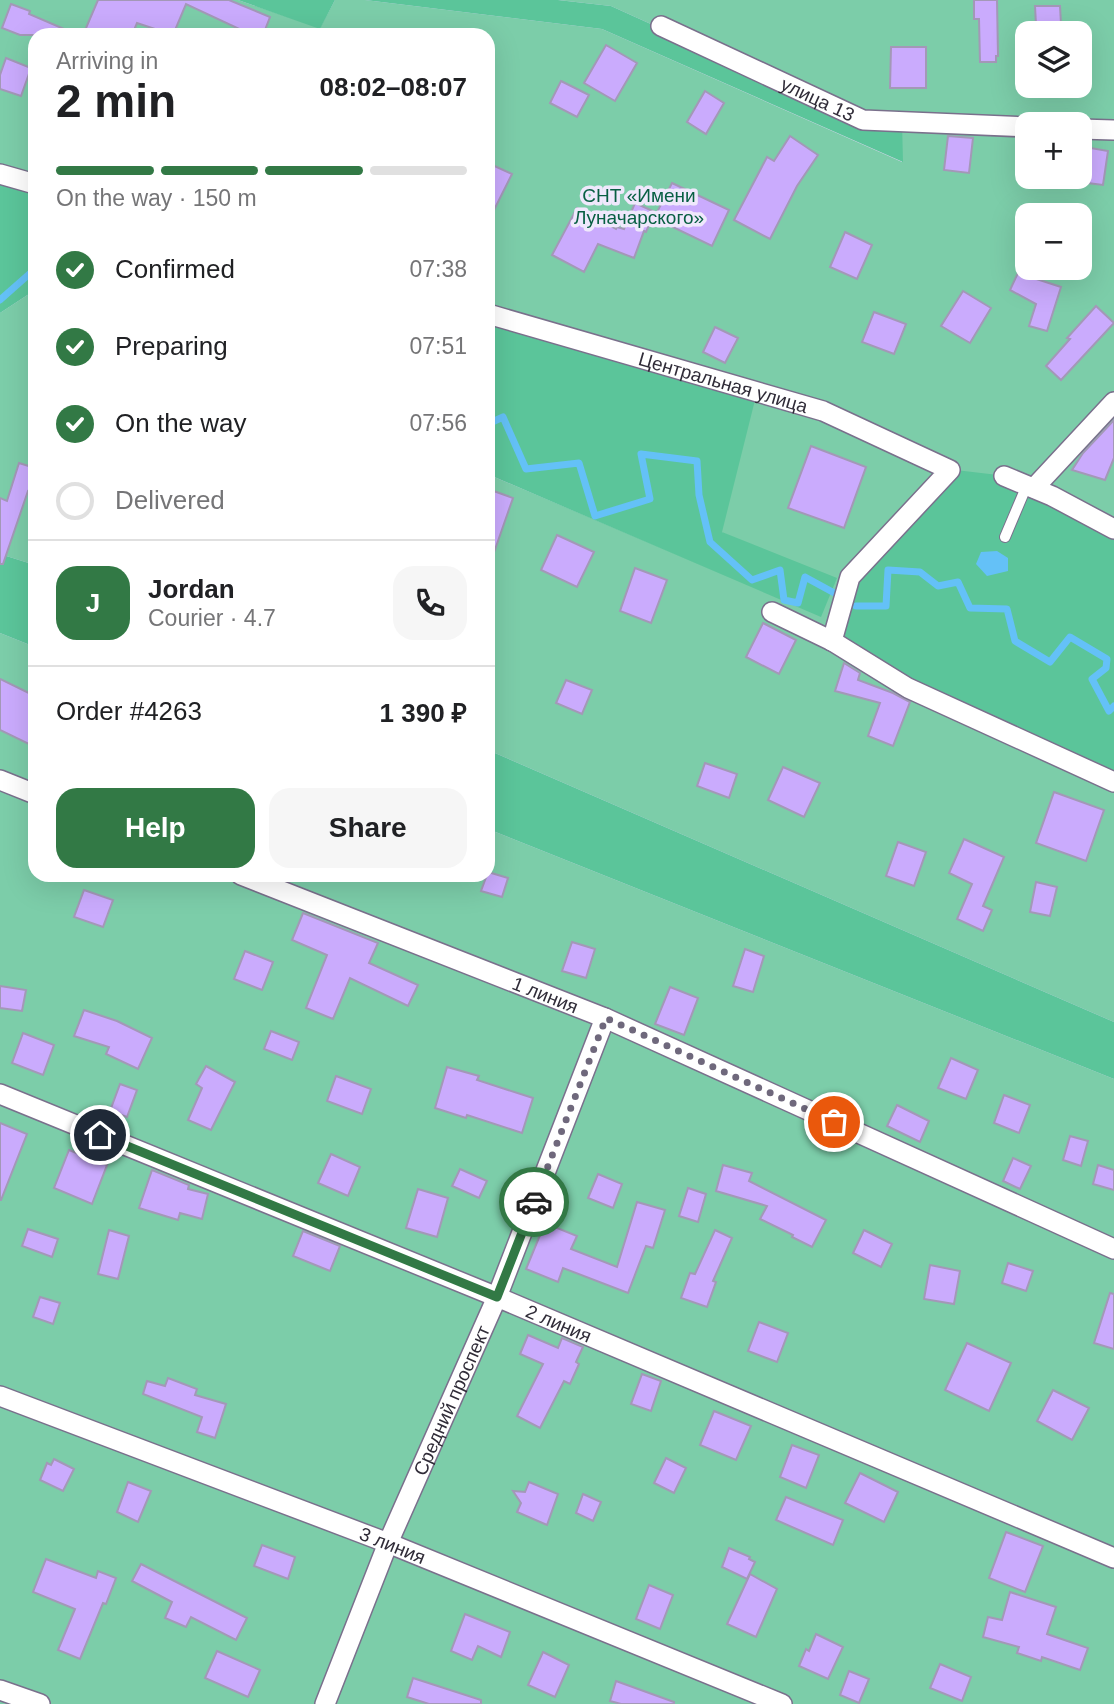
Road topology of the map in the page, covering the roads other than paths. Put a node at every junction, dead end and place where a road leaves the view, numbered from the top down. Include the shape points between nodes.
1 (661, 26) dead end
2 (1015, 126) edge
3 (1092, 130) edge
4 (1114, 131) edge
5 (0, 174) edge
6 (28, 182) edge
7 (495, 316) edge
8 (1114, 402) edge
9 (1004, 476) dead end
10 (1031, 487) junction
11 (1114, 529) edge
12 (1004, 537) dead end
13 (772, 612) dead end
14 (832, 640) junction
15 (0, 780) edge
16 (1114, 782) edge
17 (28, 791) edge
18 (259, 882) edge
19 (606, 1018) junction
20 (0, 1094) edge
21 (1114, 1249) edge
22 (497, 1297) junction
23 (0, 1396) edge
24 (388, 1542) junction
25 (1114, 1558) edge
26 (0, 1690) edge
27 (40, 1704) edge
28 (325, 1704) edge
29 (782, 1704) edge

1 - 2 street, улица 13 via 863,120
3 - 4 street
5 - 6 street
7 - 14 street, Центральная улица via 823,411 950,470 850,577
8 - 10 street
9 - 10 street
10 - 11 street
10 - 12 lane
13 - 14 street
14 - 16 street via 908,688
15 - 17 street
18 - 19 street, 1 линия
19 - 21 street, 1 линия
19 - 22 street, Средний проспект
20 - 22 street, 2 линия
22 - 24 street, Средний проспект
22 - 25 street, 2 линия
23 - 24 street, 3 линия
24 - 28 street, Средний проспект
24 - 29 street, 3 линия
26 - 27 street

